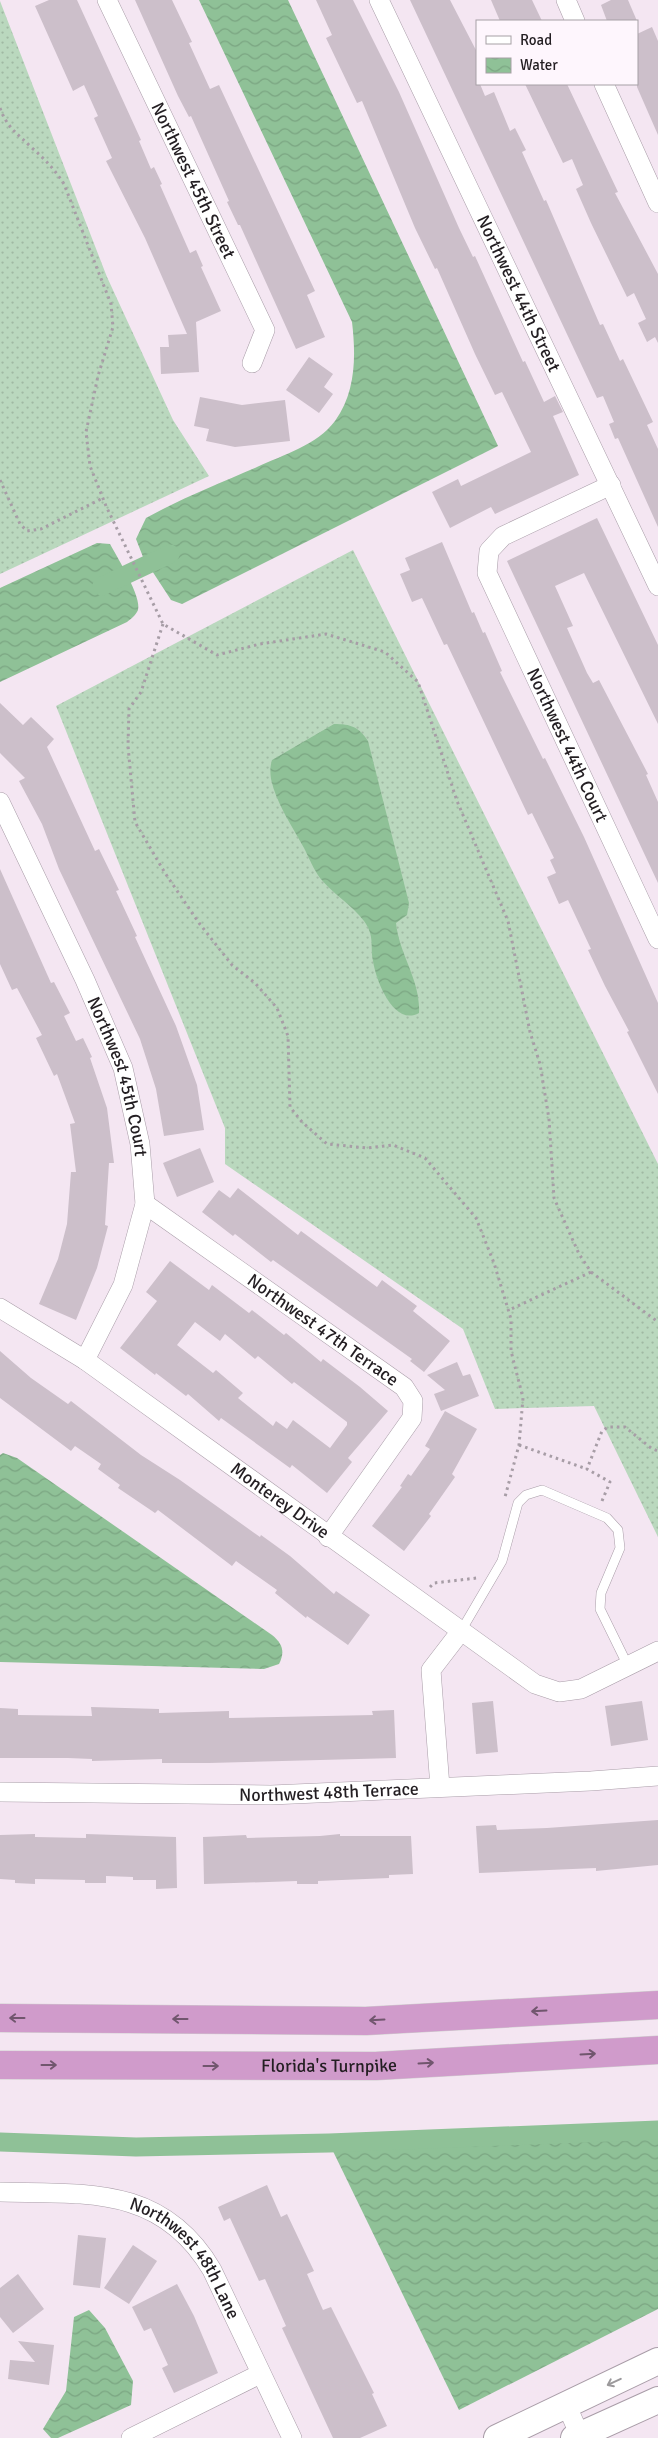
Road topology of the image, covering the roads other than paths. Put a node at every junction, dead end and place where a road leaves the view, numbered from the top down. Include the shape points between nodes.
1 (107, 0) edge
2 (379, 0) edge
3 (566, 0) edge
4 (575, 20) edge
5 (604, 85) edge
6 (658, 204) edge
7 (252, 363) dead end
8 (611, 485) junction
9 (658, 586) edge
10 (0, 802) edge
11 (658, 939) edge
12 (145, 1204) junction
13 (0, 1308) edge
14 (85, 1360) junction
15 (328, 1537) junction
16 (461, 1632) junction
17 (658, 1651) edge
18 (628, 1666) junction
19 (658, 1776) edge
20 (440, 1788) junction
21 (0, 1792) edge
22 (658, 2005) edge
23 (0, 2018) edge
24 (658, 2050) edge
25 (0, 2065) edge
26 (0, 2192) edge
27 (658, 2361) edge
28 (260, 2374) junction
29 (658, 2400) edge
30 (566, 2404) junction
31 (579, 2437) edge
32 (130, 2438) edge
33 (292, 2438) edge
34 (497, 2438) edge

1 - 7 street, Northwest 45th Street via 265,330
2 - 8 street, Northwest 44th Street
3 - 4 street
5 - 6 street
8 - 9 street, Northwest 44th Street
8 - 11 street, Northwest 44th Court via 503,536 488,550 486,574
10 - 12 street, Northwest 45th Court via 123,1068 140,1144
12 - 14 street, Northwest 45th Court via 123,1284
12 - 15 street, Northwest 47th Terrace via 404,1386 413,1401 412,1418
13 - 14 street, Monterey Drive
14 - 15 street, Monterey Drive
15 - 16 street, Monterey Drive
16 - 18 street, Monterey Drive via 535,1684 559,1692 581,1689
16 - 18 lane via 502,1561 518,1503 526,1495 542,1490 607,1518 618,1530 620,1548 602,1593 600,1609
16 - 20 street via 431,1670
17 - 18 street
19 - 20 street, Northwest 48th Terrace
20 - 21 street, Northwest 48th Terrace via 271,1795
22 -> 23 highway via 366,2020
25 -> 24 highway, Florida's Turnpike via 376,2066
26 - 28 street, Northwest 48th Lane via 110,2196 162,2216 189,2238 206,2259
27 -> 30 main road
28 - 32 street
28 - 33 street, Northwest 48th Lane
29 - 31 main road
30 - 31 street
30 - 34 main road

